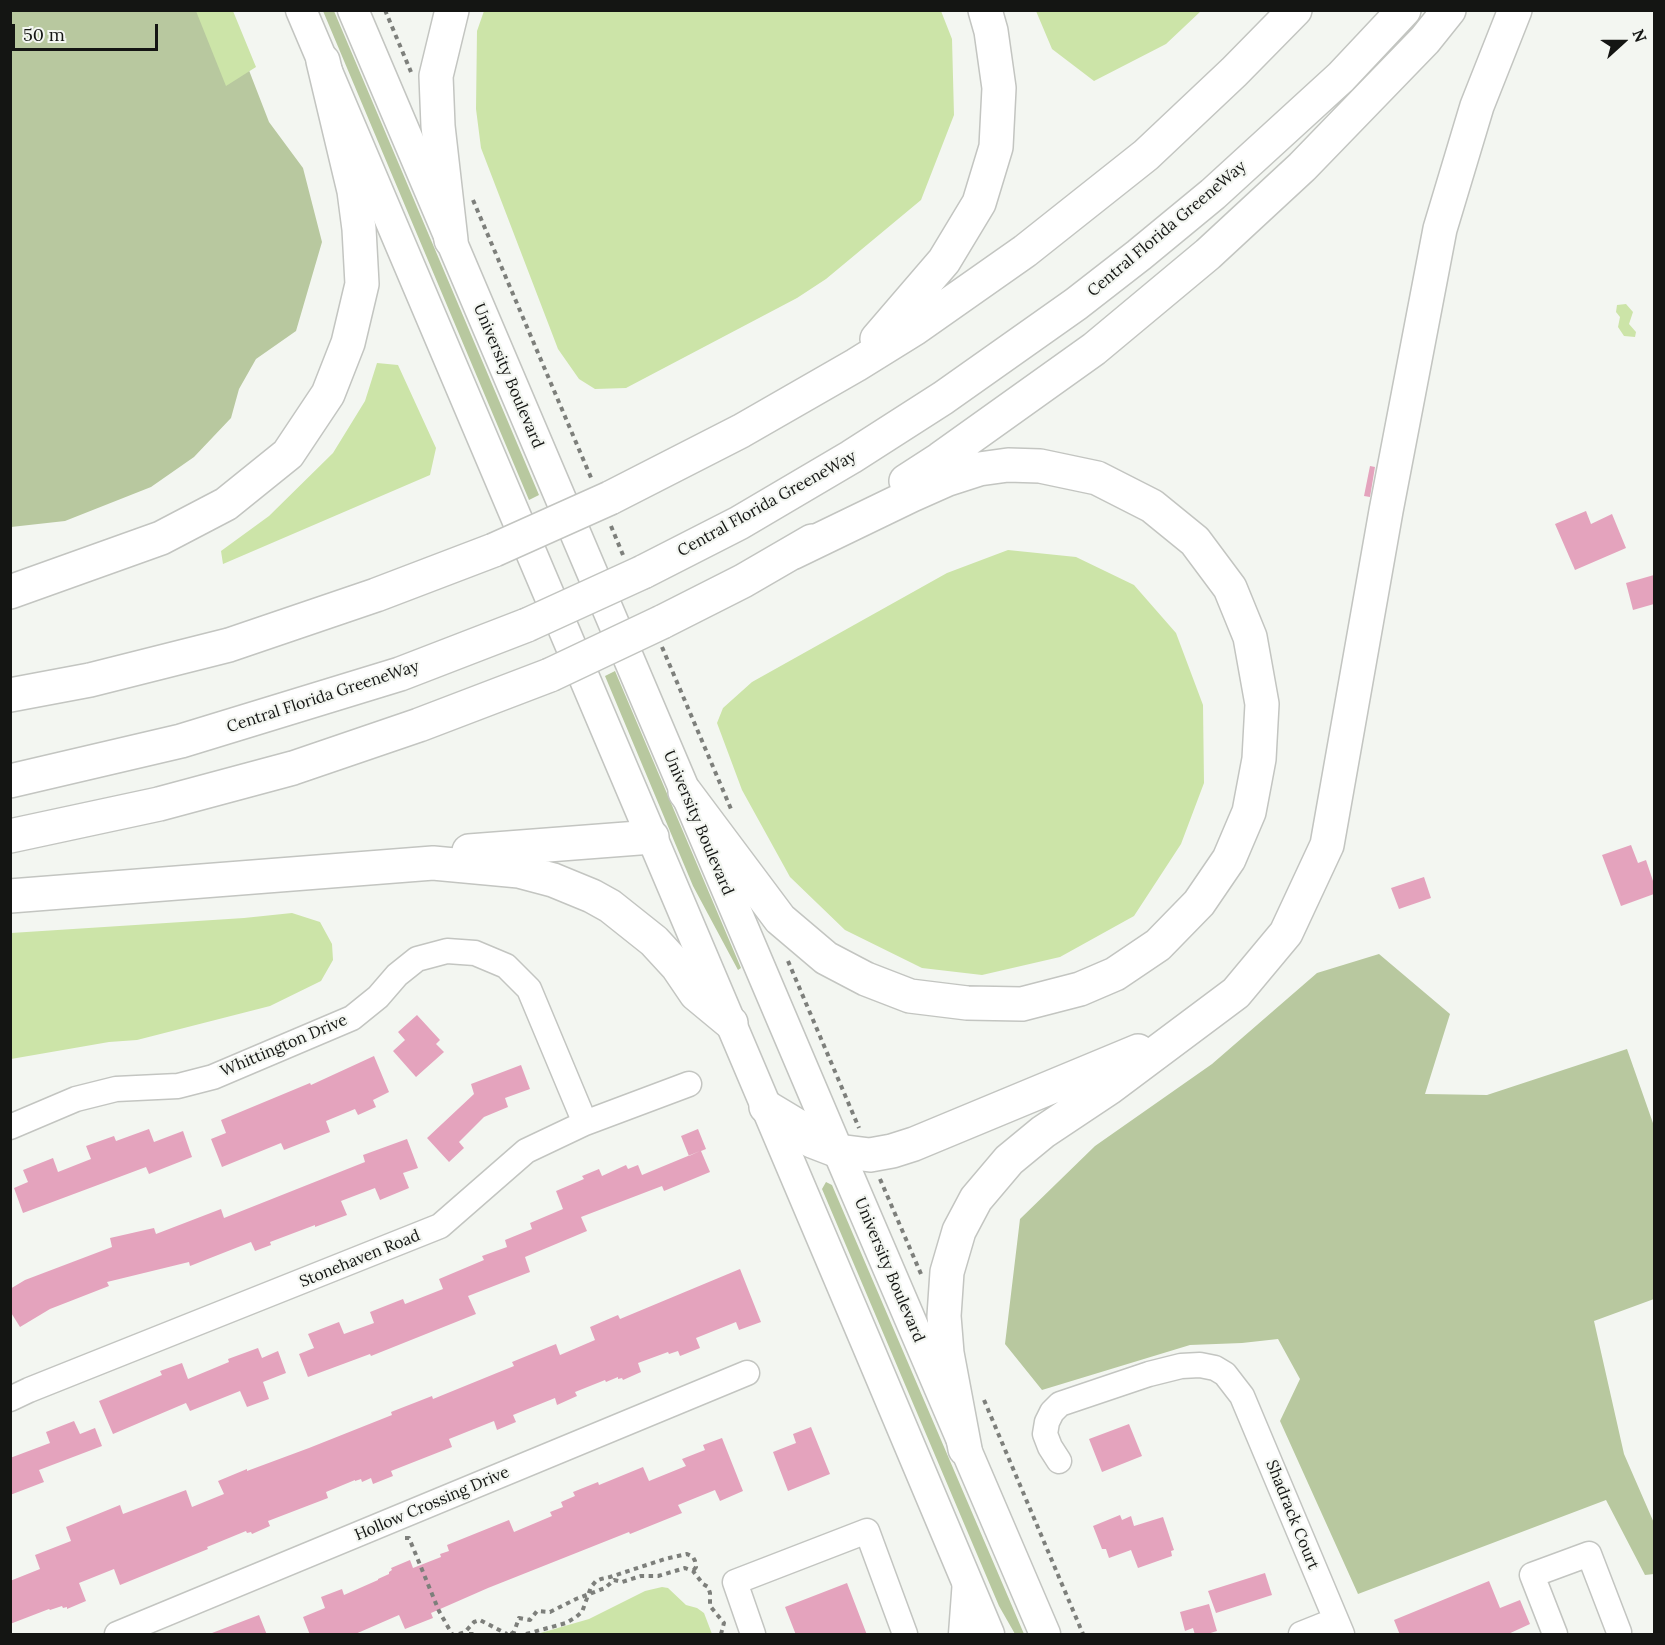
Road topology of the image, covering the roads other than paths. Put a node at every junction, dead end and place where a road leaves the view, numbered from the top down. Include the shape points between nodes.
1 (302, 10) edge
2 (353, 10) edge
3 (452, 10) edge
4 (985, 10) edge
5 (1295, 10) edge
6 (1404, 10) edge
7 (1449, 10) edge
8 (1515, 10) edge
9 (323, 61) junction
10 (451, 240) junction
11 (856, 365) junction
12 (792, 553) junction
13 (10, 592) edge
14 (10, 695) edge
15 (10, 780) edge
16 (685, 792) junction
17 (10, 836) edge
18 (652, 837) junction
19 (433, 863) junction
20 (10, 896) edge
21 (731, 1023) junction
22 (1181, 1033) junction
23 (688, 1084) dead end
24 (766, 1107) junction
25 (585, 1123) junction
26 (10, 1126) edge
27 (838, 1151) junction
28 (747, 1373) dead end
29 (10, 1399) edge
30 (965, 1449) junction
31 (1059, 1461) dead end
32 (966, 1578) junction
33 (1339, 1627) edge
34 (153, 1628) edge
35 (1623, 1634) edge
36 (117, 1635) edge
37 (753, 1635) edge
38 (905, 1635) edge
39 (961, 1635) edge
40 (989, 1635) edge
41 (1045, 1635) edge
42 (1301, 1635) edge
43 (1556, 1635) edge

1 - 9 main road
2 - 10 main road, University Boulevard
3 - 10 highway via 436,76
4 - 11 highway via 999,88 996,147 979,203 944,261
5 - 11 highway via 1146,155 1080,209 1026,251
6 - 15 highway, Central Florida GreeneWay, bridge via 1341,77 1213,194 1076,304 943,398 739,523 527,625 400,674 181,741
7 - 12 highway via 1425,40 1302,166 1208,254 1094,349 940,459
8 - 22 highway via 1477,106 1440,229 1327,845 1286,933 1236,993
9 - 13 highway via 354,191 362,284 348,343 328,394 288,454 226,504 161,538
9 - 18 main road
10 - 16 main road, University Boulevard
11 - 14 highway, bridge via 741,431 610,498 494,550 230,645 90,680
12 - 16 highway via 948,479 1008,465 1040,466 1097,478 1152,506 1195,541 1230,588 1250,637 1262,704 1259,759 1249,812 1229,859 1199,903 1158,945 1115,974 1080,989 1022,1004 910,996 826,958 780,919
12 - 17 highway, bridge via 662,622 550,675 419,725 293,768 159,804
16 - 27 main road, University Boulevard
18 - 19 highway via 473,849
18 - 21 main road
19 - 20 highway
19 - 21 highway via 519,871 592,896 654,941 696,994
21 - 24 main road
22 - 27 highway via 925,1140 870,1155
22 - 30 highway via 1009,1160 976,1199 959,1231 948,1272 944,1316 946,1353
23 - 25 street, Stonehaven Road
24 - 27 highway via 796,1125 812,1141
24 - 32 main road
25 - 26 street, Whittington Drive via 529,989 506,966 475,953 447,951 417,959 352,1018 213,1077 178,1086 116,1089 75,1099
25 - 29 street, Stonehaven Road via 526,1151 440,1226
27 - 30 main road, University Boulevard
28 - 34 street, Hollow Crossing Drive via 390,1521
30 - 41 main road, University Boulevard
31 - 33 street, Shadrack Court via 1045,1434 1047,1422 1060,1404 1181,1366 1215,1368 1225,1374 1242,1396
32 - 39 street
32 - 40 main road
33 - 42 street
34 - 36 street, Hollow Crossing Drive
35 - 43 street via 1589,1554 1532,1575
37 - 38 street via 735,1582 867,1531

